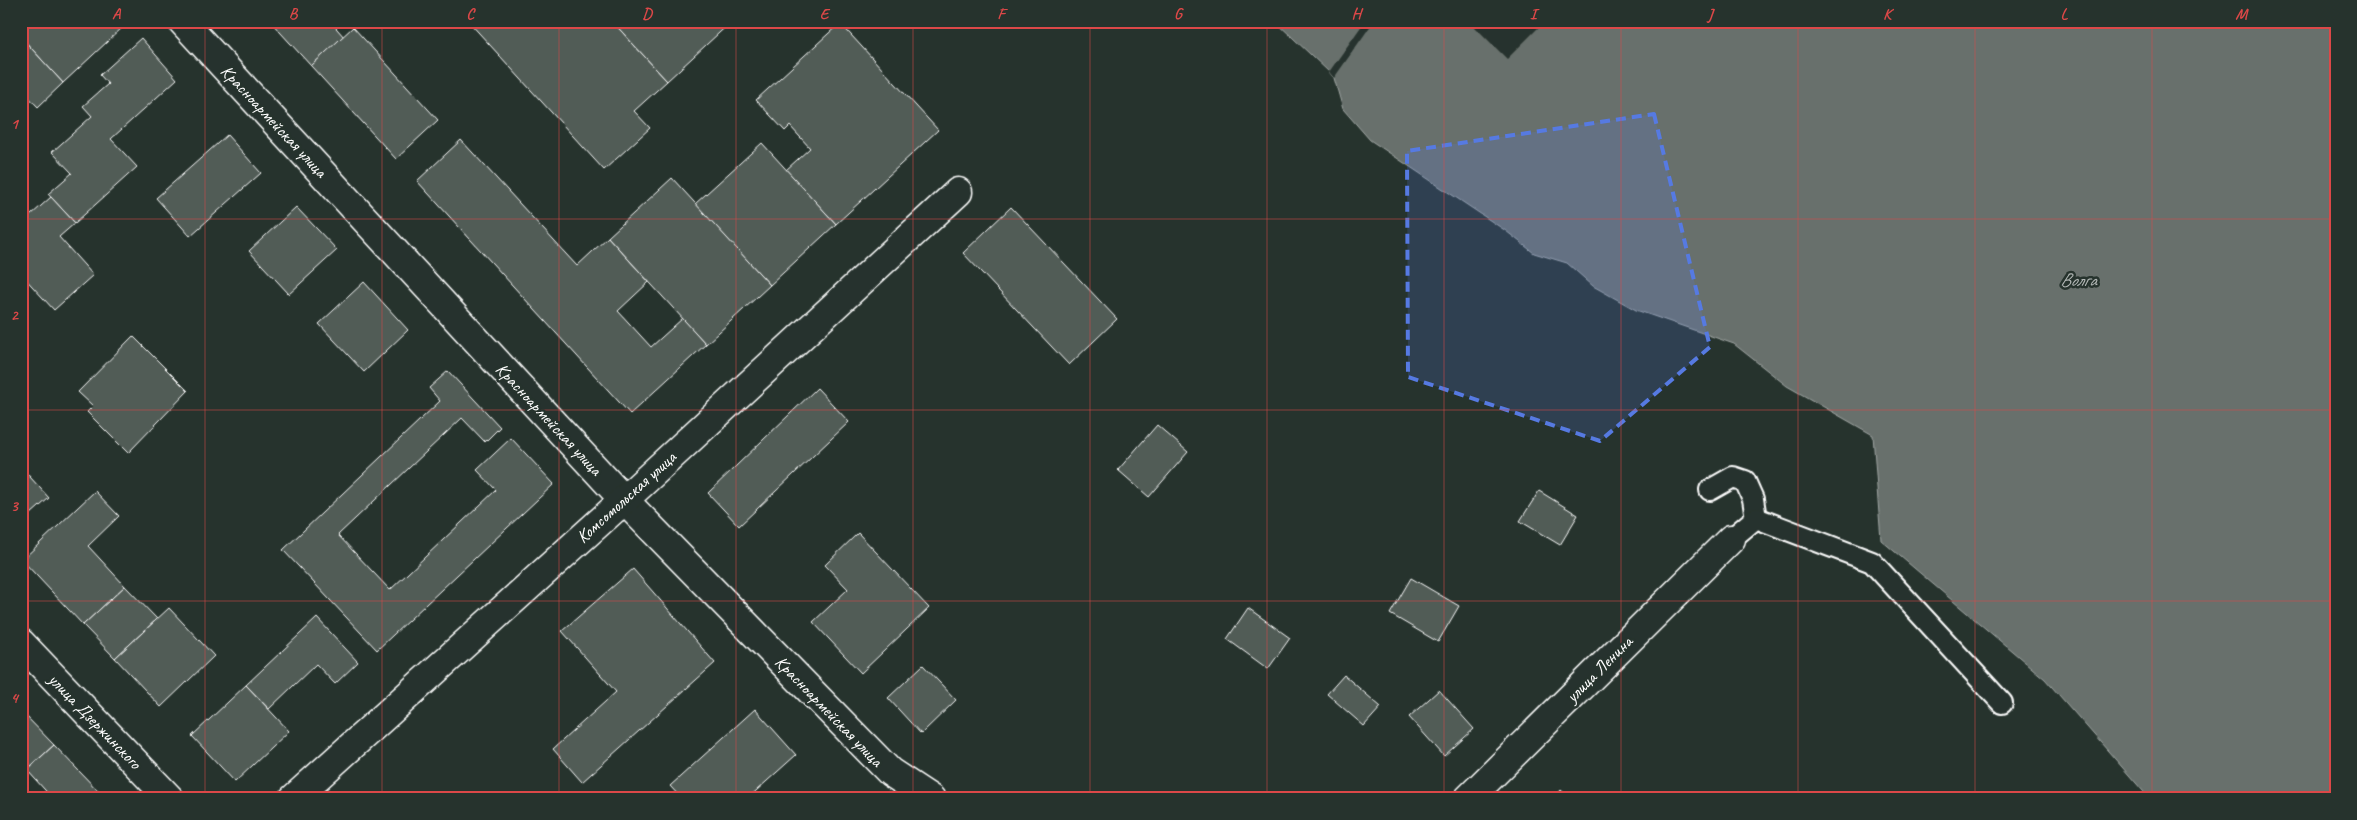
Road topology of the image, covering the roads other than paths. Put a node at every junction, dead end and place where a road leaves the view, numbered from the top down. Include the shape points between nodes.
1 (182, 21) edge
2 (958, 192) dead end
3 (1710, 490) dead end
4 (624, 500) junction
5 (1756, 518) junction
6 (1731, 539) joint
7 (21, 643) edge
8 (2002, 703) dead end
9 (170, 799) edge
10 (293, 799) edge
11 (931, 799) edge
12 (1468, 799) edge

1 - 4 street, Красноармейская улица
2 - 4 street, Комсомольская улица
3 - 5 lane via 1733,477 1746,481
4 - 10 street, Комсомольская улица
4 - 11 street, Красноармейская улица via 890,772
5 - 6 lane
5 - 8 lane via 1872,562
6 - 12 street, улица Ленина
7 - 9 street, улица Дзержинского

